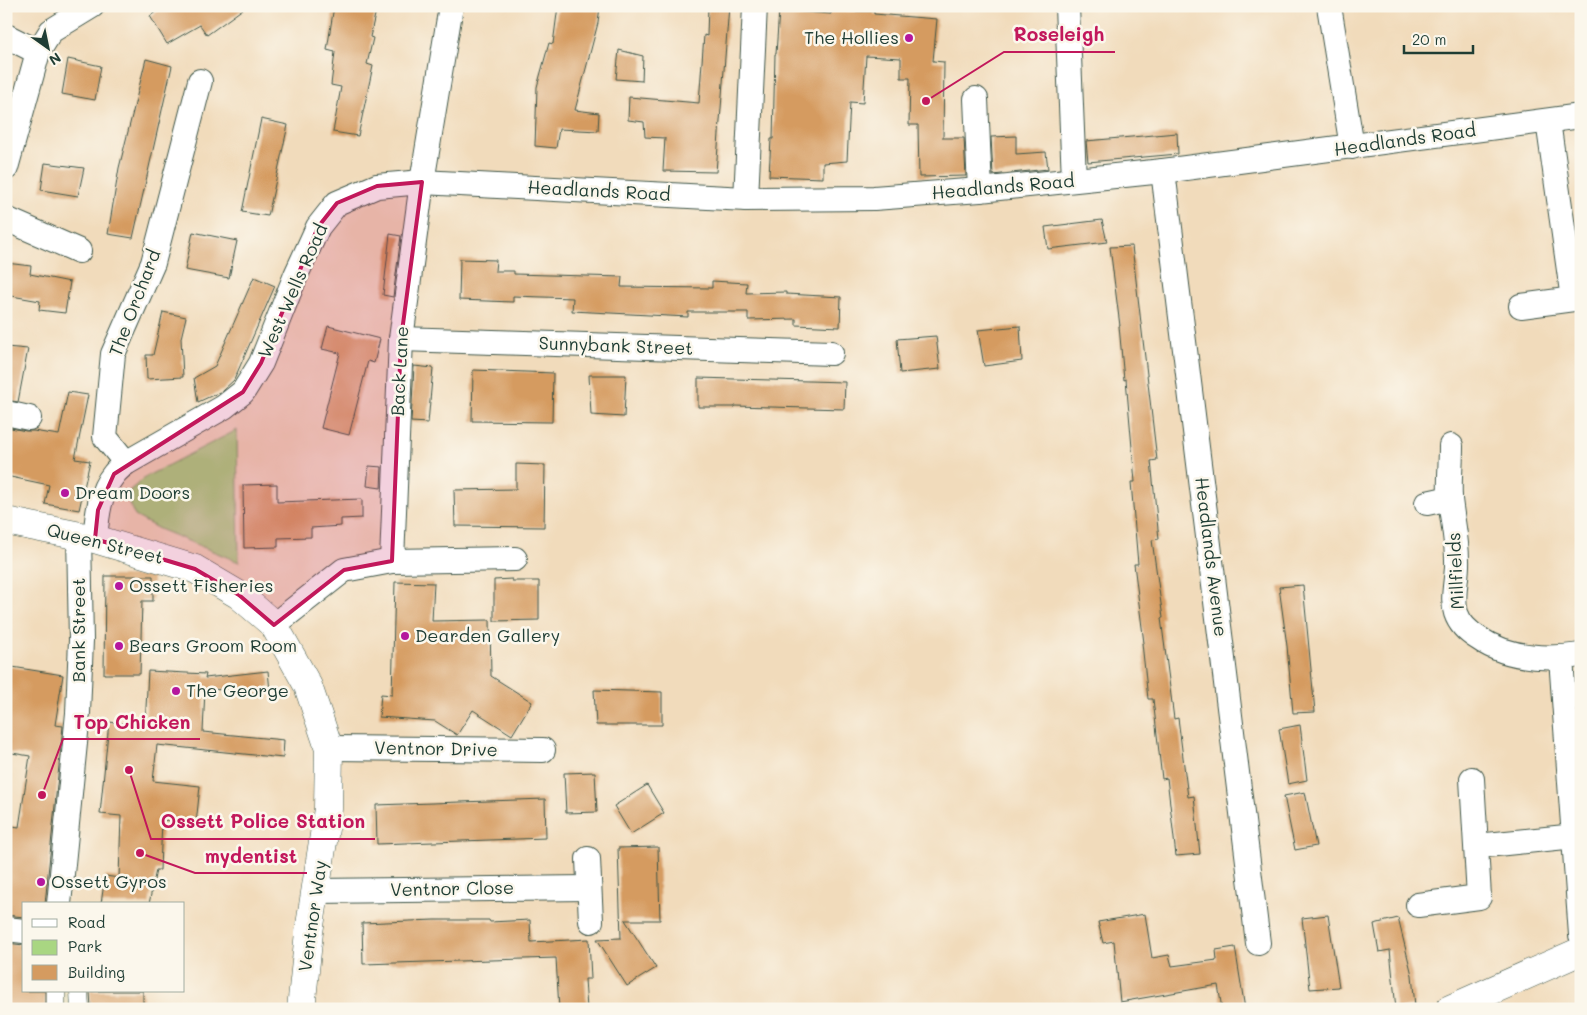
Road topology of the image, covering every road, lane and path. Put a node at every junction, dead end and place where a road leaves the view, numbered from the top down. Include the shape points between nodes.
1 (92, 6) edge
2 (451, 6) edge
3 (755, 6) edge
4 (1066, 6) edge
5 (1329, 6) edge
6 (6, 36) edge
7 (38, 52) junction
8 (200, 81) dead end
9 (976, 99) dead end
10 (1581, 116) edge
11 (1548, 121) junction
12 (1352, 147) junction
13 (6, 168) edge
14 (1163, 171) junction
15 (1074, 180) junction
16 (422, 182) junction
17 (980, 190) junction
18 (746, 199) junction
19 (6, 219) edge
20 (78, 251) dead end
21 (1577, 298) edge
22 (1521, 306) dead end
23 (400, 339) junction
24 (831, 353) dead end
25 (1451, 446) dead end
26 (126, 463) junction
27 (1450, 498) junction
28 (1426, 503) dead end
29 (6, 521) edge
30 (87, 537) junction
31 (515, 559) dead end
32 (392, 561) junction
33 (274, 625) junction
34 (1571, 656) edge
35 (329, 748) junction
36 (543, 750) dead end
37 (1575, 757) edge
38 (1472, 779) dead end
39 (1575, 836) junction
40 (1477, 846) junction
41 (588, 860) dead end
42 (589, 888) junction
43 (315, 891) junction
44 (59, 902) edge
45 (1418, 905) dead end
46 (591, 921) dead end
47 (6, 929) edge
48 (22, 931) edge
49 (1581, 935) edge
50 (1258, 943) dead end
51 (1581, 951) edge
52 (56, 992) edge
53 (79, 992) edge
54 (56, 1009) edge
55 (80, 1009) edge
56 (301, 1009) edge
57 (1450, 1009) edge

1 - 7 street via 51,31
2 - 16 street
3 - 18 street
4 - 15 street
5 - 12 street
6 - 7 street
7 - 13 street
8 - 26 street, The Orchard via 153,263 113,354 105,437
9 - 17 street
10 - 11 street, Headlands Road
11 - 12 street, Headlands Road
11 - 21 street
12 - 14 street, Headlands Road
14 - 15 street, Headlands Road
14 - 50 street, Headlands Avenue
15 - 17 street, Headlands Road
16 - 18 street, Headlands Road
16 - 23 street, Back Lane
16 - 26 street, West Wells Road via 377,186 337,203 318,227 261,363 243,392 224,407
17 - 18 street, Headlands Road via 874,198
19 - 20 street
21 - 22 street
23 - 24 street, Sunnybank Street
23 - 32 street, Back Lane
25 - 27 street, Millfields
26 - 30 street, West Wells Road via 114,474 105,491
27 - 28 street
27 - 34 street, Millfields via 1457,561 1456,612 1466,630 1484,643 1508,653 1534,657
29 - 30 street, Queen Street
30 - 33 street, Queen Street via 195,569 239,594
30 - 44 street, Bank Street via 78,713
31 - 32 street
32 - 33 street via 344,570
33 - 35 street, Ventnor Way via 308,686
34 - 37 street, Millfields
35 - 36 street, Ventnor Drive
35 - 43 street, Ventnor Way via 328,809
37 - 39 street, Millfields
38 - 40 street
39 - 40 street
39 - 49 street, Millfields
40 - 45 street via 1478,897
41 - 42 street
42 - 43 street, Ventnor Close
42 - 46 street
43 - 56 street, Ventnor Way
47 - 48 street
51 - 57 street
52 - 54 street
53 - 55 street

